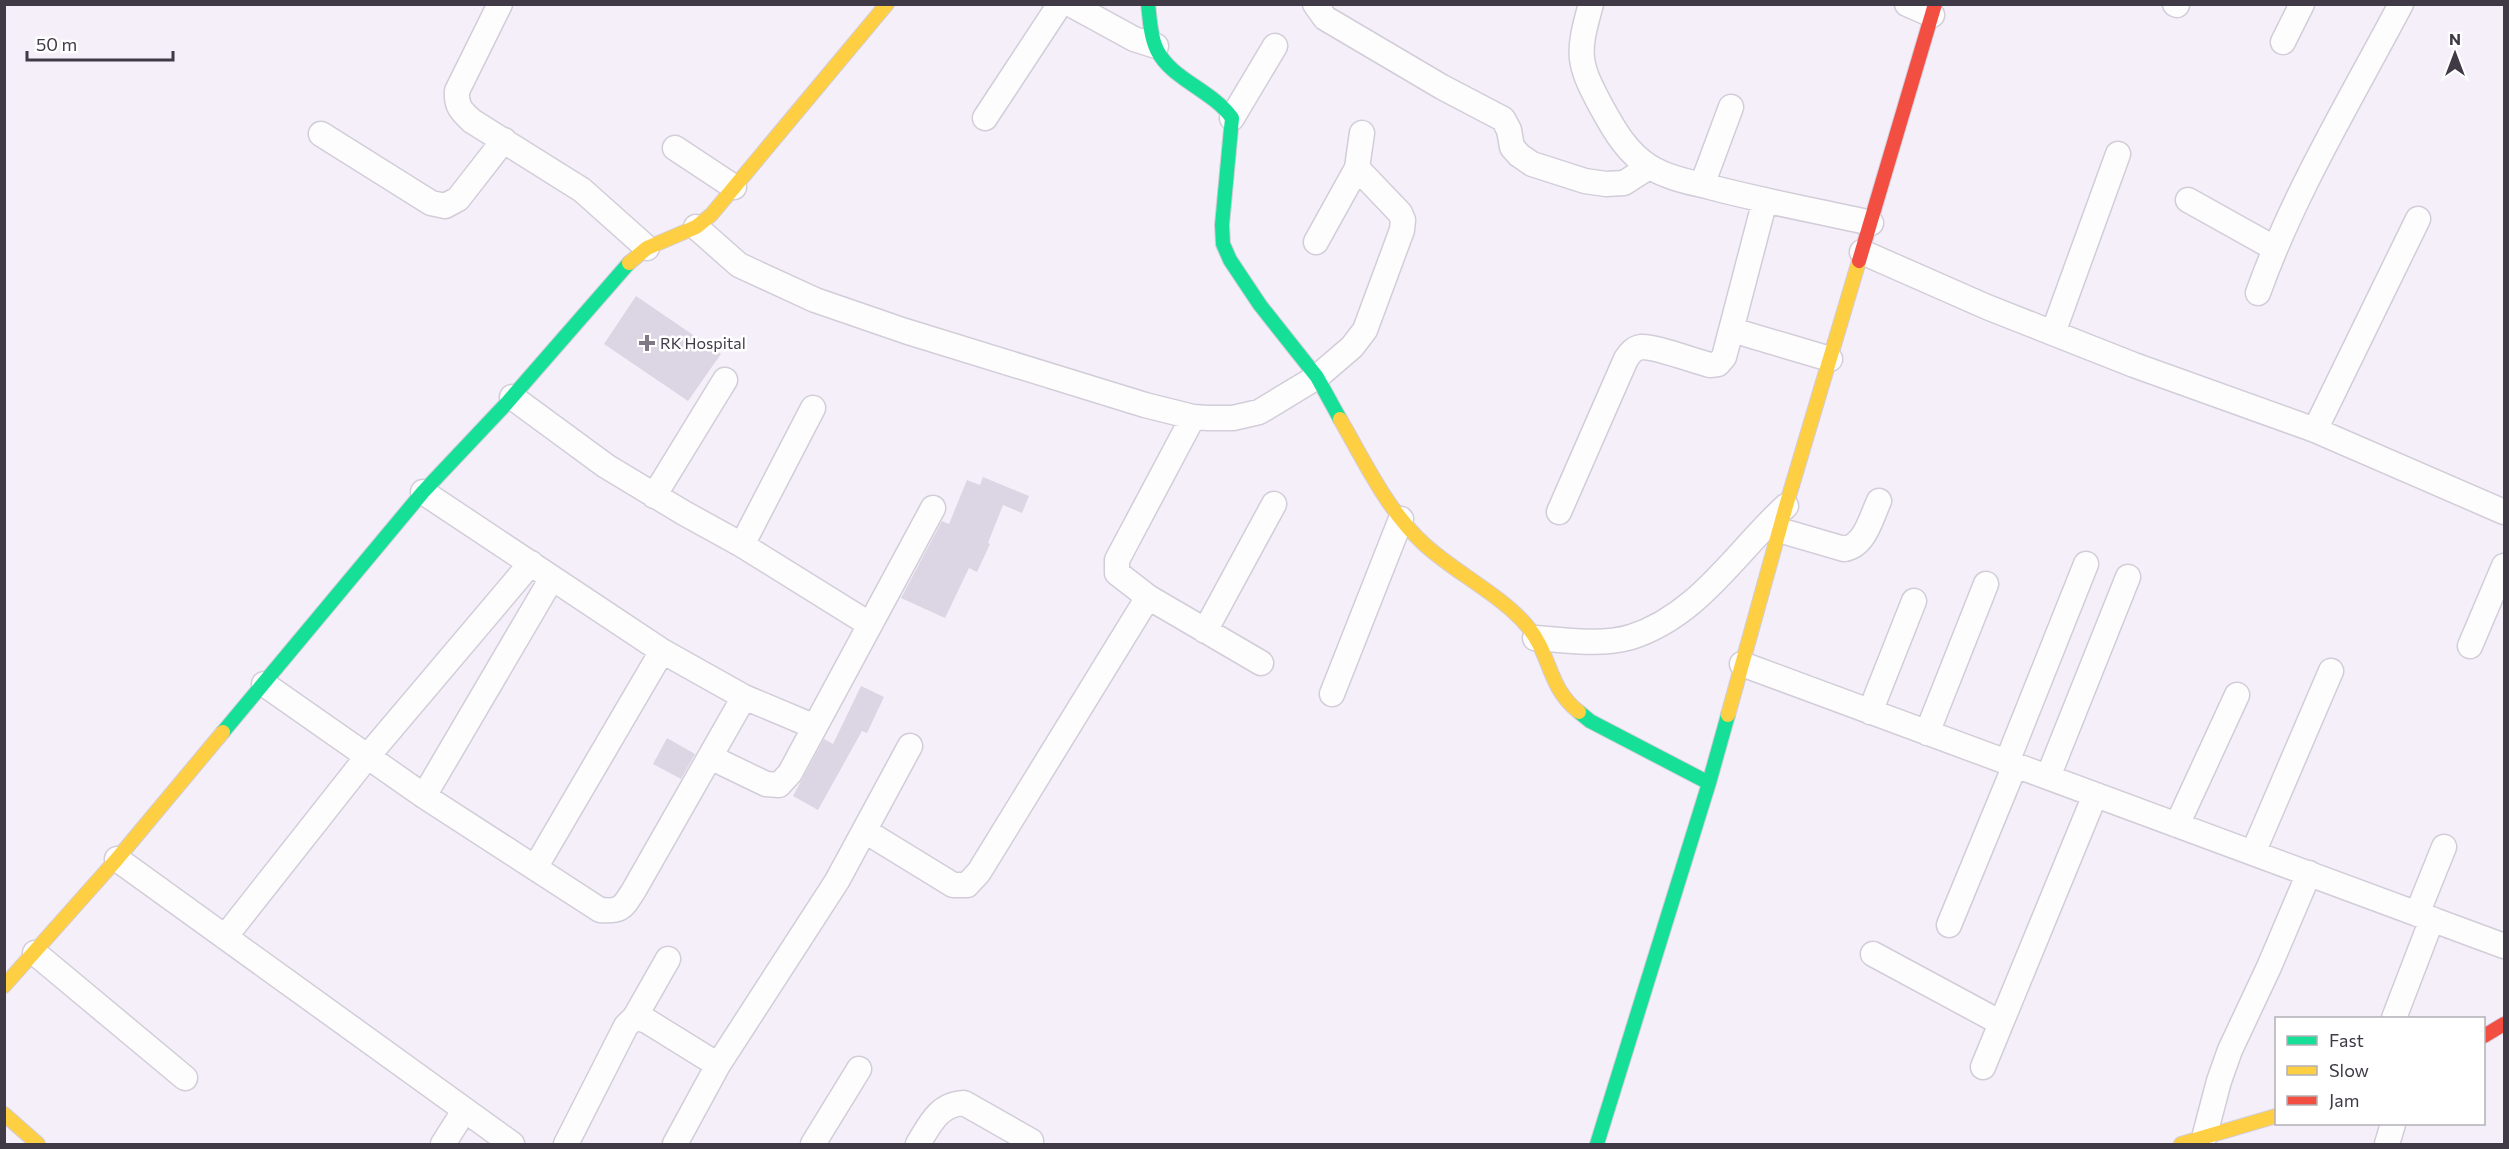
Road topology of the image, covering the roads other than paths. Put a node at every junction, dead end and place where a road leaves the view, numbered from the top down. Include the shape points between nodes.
1 (500, 4) edge
2 (887, 4) edge
3 (1060, 4) edge
4 (1070, 4) edge
5 (1148, 4) edge
6 (1315, 4) edge
7 (1591, 4) edge
8 (1907, 4) edge
9 (2301, 4) edge
10 (2401, 4) edge
11 (1933, 10) edge
12 (2283, 42) dead end
13 (1156, 46) junction
14 (1275, 46) dead end
15 (1731, 107) dead end
16 (985, 118) dead end
17 (1232, 118) junction
18 (1362, 132) dead end
19 (321, 134) dead end
20 (504, 140) junction
21 (675, 148) dead end
22 (2118, 154) dead end
23 (1649, 167) junction
24 (1357, 168) junction
25 (1702, 184) junction
26 (734, 187) junction
27 (1765, 200) junction
28 (2188, 200) dead end
29 (2418, 219) dead end
30 (1871, 223) junction
31 (696, 227) junction
32 (1316, 242) dead end
33 (647, 248) junction
34 (2274, 248) junction
35 (1862, 252) junction
36 (2258, 293) dead end
37 (1732, 330) junction
38 (2053, 333) junction
39 (1830, 359) junction
40 (1317, 377) junction
41 (725, 380) dead end
42 (512, 397) junction
43 (813, 408) dead end
44 (1194, 417) junction
45 (2315, 430) junction
46 (423, 492) junction
47 (654, 496) junction
48 (1879, 501) dead end
49 (1275, 504) dead end
50 (1786, 506) junction
51 (933, 508) dead end
52 (1559, 512) dead end
53 (2505, 512) edge
54 (1401, 519) junction
55 (1779, 530) junction
56 (742, 545) junction
57 (531, 563) junction
58 (2086, 564) dead end
59 (2505, 566) edge
60 (2128, 577) dead end
61 (552, 578) junction
62 (1986, 584) dead end
63 (1148, 597) junction
64 (1914, 602) dead end
65 (869, 624) junction
66 (1205, 631) junction
67 (1535, 638) junction
68 (2470, 646) dead end
69 (662, 651) junction
70 (1261, 663) dead end
71 (1742, 664) junction
72 (2331, 671) dead end
73 (264, 684) junction
74 (1332, 694) dead end
75 (2236, 695) dead end
76 (744, 697) junction
77 (1870, 712) junction
78 (813, 726) junction
79 (1927, 733) junction
80 (910, 746) dead end
81 (367, 757) junction
82 (710, 757) junction
83 (2011, 764) junction
84 (2048, 777) junction
85 (1709, 783) junction
86 (2095, 795) junction
87 (424, 796) junction
88 (2177, 825) junction
89 (865, 831) junction
90 (2444, 847) dead end
91 (2253, 853) junction
92 (117, 859) junction
93 (535, 868) junction
94 (2309, 873) junction
95 (2424, 916) junction
96 (1949, 925) dead end
97 (225, 937) junction
98 (2505, 946) edge
99 (34, 952) junction
100 (1873, 954) dead end
101 (669, 959) dead end
102 (4, 986) edge
103 (635, 1017) junction
104 (2394, 1017) edge
105 (2001, 1023) junction
106 (2505, 1024) edge
107 (2485, 1035) edge
108 (718, 1065) junction
109 (1983, 1066) dead end
110 (859, 1069) dead end
111 (185, 1078) dead end
112 (464, 1111) junction
113 (4, 1114) edge
114 (2275, 1117) edge
115 (2393, 1125) edge
116 (2204, 1137) junction
117 (1031, 1141) dead end
118 (38, 1144) edge
119 (443, 1144) edge
120 (513, 1144) edge
121 (566, 1144) edge
122 (675, 1144) edge
123 (813, 1144) edge
124 (918, 1144) edge
125 (1597, 1144) edge
126 (2181, 1144) edge
127 (2387, 1144) edge

1 - 20 street via 458,91 457,102 472,121
2 - 26 street
3 - 16 street
4 - 13 street via 1134,39
5 - 13 street
6 - 23 street via 1325,18 1503,119 1512,147 1532,164 1606,184 1624,183
7 - 23 street via 1581,38 1585,77 1614,130
8 - 11 street
9 - 12 street
10 - 34 street
11 - 30 street
13 - 17 street via 1162,58 1207,90
14 - 17 street
15 - 25 street
17 - 40 street via 1223,244 1260,305
18 - 24 street
19 - 20 street via 431,203 445,206 458,199
20 - 33 street via 582,190
21 - 26 street
22 - 38 street
23 - 25 street
24 - 32 street
24 - 40 street via 1400,213 1402,230 1365,330 1352,347
25 - 27 street
26 - 31 street
27 - 30 street
27 - 37 street
28 - 34 street
29 - 45 street
30 - 35 street
31 - 33 street
31 - 44 street via 739,265 815,300 993,359
33 - 42 street via 623,268
34 - 36 street
35 - 38 street
35 - 39 street
37 - 39 street
37 - 52 street via 1718,364 1640,347 1632,351
38 - 45 street
39 - 50 street
40 - 44 street via 1259,412 1233,418
40 - 54 street via 1372,477
41 - 47 street
42 - 46 street
42 - 47 street
43 - 56 street
44 - 63 street via 1117,560 1116,573
45 - 53 street
46 - 57 street
46 - 73 street
47 - 56 street
48 - 55 street via 1860,541 1852,548
49 - 66 street
50 - 55 street
50 - 67 street via 1709,588 1678,615 1659,625 1630,638 1602,641
51 - 65 street
54 - 67 street via 1424,544 1512,612
54 - 74 street
55 - 71 street
56 - 65 street
57 - 61 street
57 - 81 street
58 - 83 street
59 - 68 street
60 - 84 street
61 - 69 street
61 - 87 street
62 - 79 street
63 - 66 street
63 - 89 street via 979,872 967,885 953,885
64 - 77 street
65 - 78 street
66 - 70 street
67 - 85 street via 1566,702 1590,721
69 - 76 street
69 - 93 street
71 - 77 street
71 - 85 street
72 - 91 street
73 - 81 street
73 - 92 street
75 - 88 street
76 - 78 street
76 - 82 street
77 - 79 street
78 - 82 street via 790,773 779,784 766,784
79 - 83 street
80 - 89 street
81 - 87 street
81 - 97 street
82 - 93 street via 624,906 615,911 600,910
83 - 84 street
83 - 96 street
84 - 86 street
85 - 125 street
86 - 88 street
86 - 105 street
87 - 93 street
88 - 91 street
89 - 108 street
90 - 95 street
91 - 94 street
92 - 97 street
92 - 99 street
94 - 95 street
94 - 116 street via 2230,1050
95 - 98 street
95 - 104 street
97 - 112 street
99 - 102 street
99 - 111 street
100 - 105 street
101 - 103 street
103 - 108 street
103 - 121 street via 626,1026
105 - 109 street
106 - 107 street
108 - 122 street
110 - 123 street
112 - 119 street
112 - 120 street
113 - 118 street
114 - 116 street
115 - 127 street
116 - 126 street
117 - 124 street via 964,1103 953,1103 932,1121

